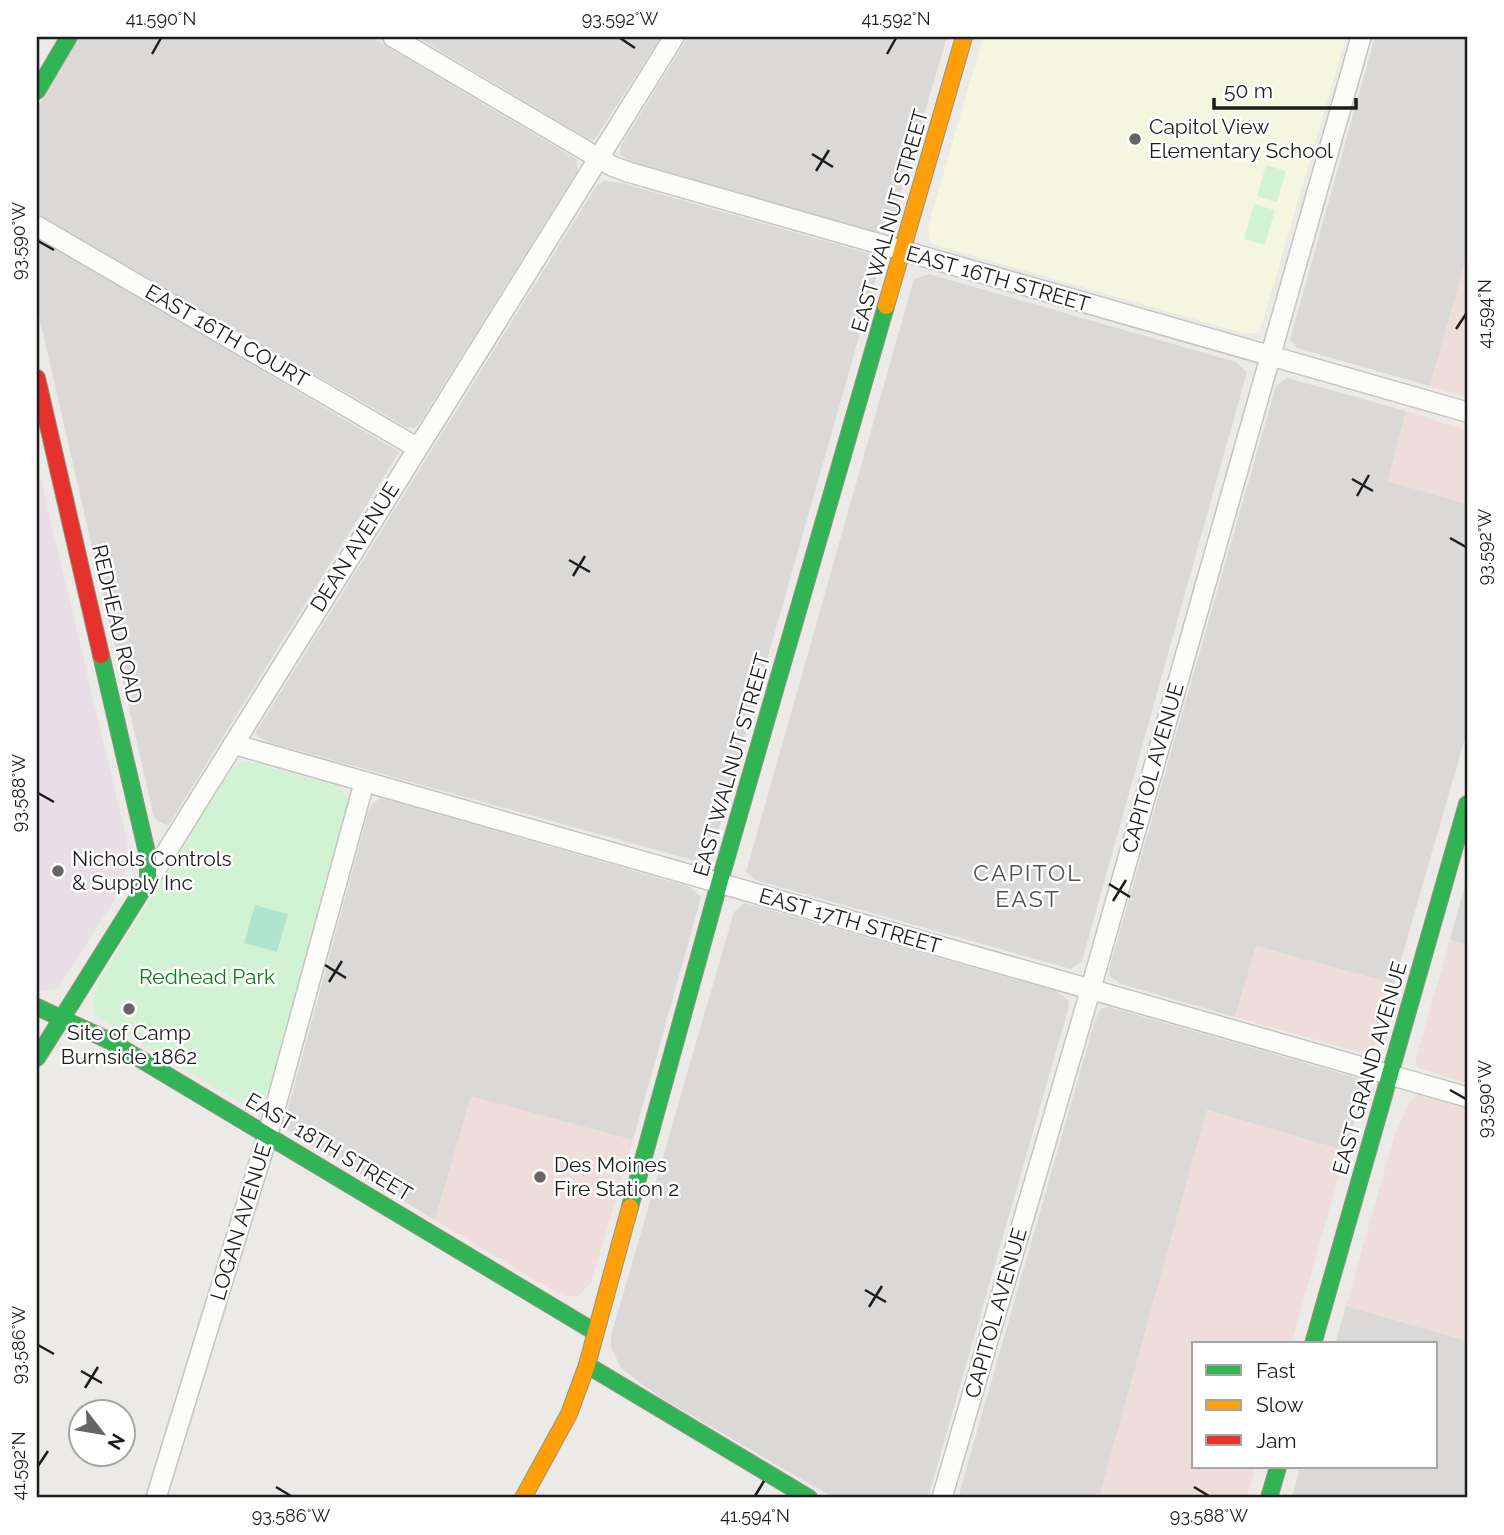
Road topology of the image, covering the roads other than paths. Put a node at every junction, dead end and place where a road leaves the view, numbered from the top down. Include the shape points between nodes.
1 (69, 37) edge
2 (393, 37) edge
3 (674, 37) edge
4 (964, 37) edge
5 (1361, 37) edge
6 (37, 91) edge
7 (599, 158) junction
8 (37, 226) edge
9 (903, 252) junction
10 (1269, 356) junction
11 (37, 378) edge
12 (1467, 412) edge
13 (416, 447) junction
14 (233, 744) junction
15 (364, 783) junction
16 (1467, 804) edge
17 (148, 881) junction
18 (719, 884) junction
19 (1091, 988) junction
20 (37, 1007) edge
21 (62, 1019) junction
22 (37, 1058) edge
23 (1390, 1075) junction
24 (1467, 1097) edge
25 (268, 1134) junction
26 (595, 1332) junction
27 (1314, 1342) edge
28 (587, 1366) junction
29 (1278, 1468) edge
30 (156, 1498) edge
31 (523, 1498) edge
32 (809, 1498) edge
33 (942, 1498) edge
34 (1269, 1498) edge

1 - 6 street
2 - 7 street, EAST 16TH STREET
3 - 7 street, DEAN AVENUE
4 - 9 street, EAST WALNUT STREET
5 - 10 street, CAPITOL AVENUE
7 - 9 street, EAST 16TH STREET via 628,172
7 - 13 street, DEAN AVENUE
8 - 13 street, EAST 16TH COURT
9 - 10 street, EAST 16TH STREET
9 - 18 street, EAST WALNUT STREET
10 - 12 street, EAST 16TH STREET
10 - 19 street, CAPITOL AVENUE
11 - 17 street, REDHEAD ROAD via 145,834
13 - 14 street, DEAN AVENUE
14 - 15 street, EAST 17TH STREET
14 - 17 street, DEAN AVENUE
15 - 18 street, EAST 17TH STREET
15 - 25 street, LOGAN AVENUE
16 - 23 street, EAST GRAND AVENUE
17 - 21 street, DEAN AVENUE
18 - 19 street, EAST 17TH STREET
18 - 26 street, EAST WALNUT STREET
19 - 23 street, EAST 17TH STREET
19 - 33 street, CAPITOL AVENUE
20 - 21 street, EAST 18TH STREET
21 - 22 street, DEAN AVENUE
21 - 25 street, EAST 18TH STREET via 110,1041
23 - 24 street, EAST 17TH STREET
23 - 27 street, EAST GRAND AVENUE
25 - 26 street, EAST 18TH STREET
25 - 30 street, LOGAN AVENUE
26 - 28 street, EAST WALNUT STREET
28 - 31 street, EAST WALNUT STREET via 569,1414
28 - 32 street
29 - 34 street

